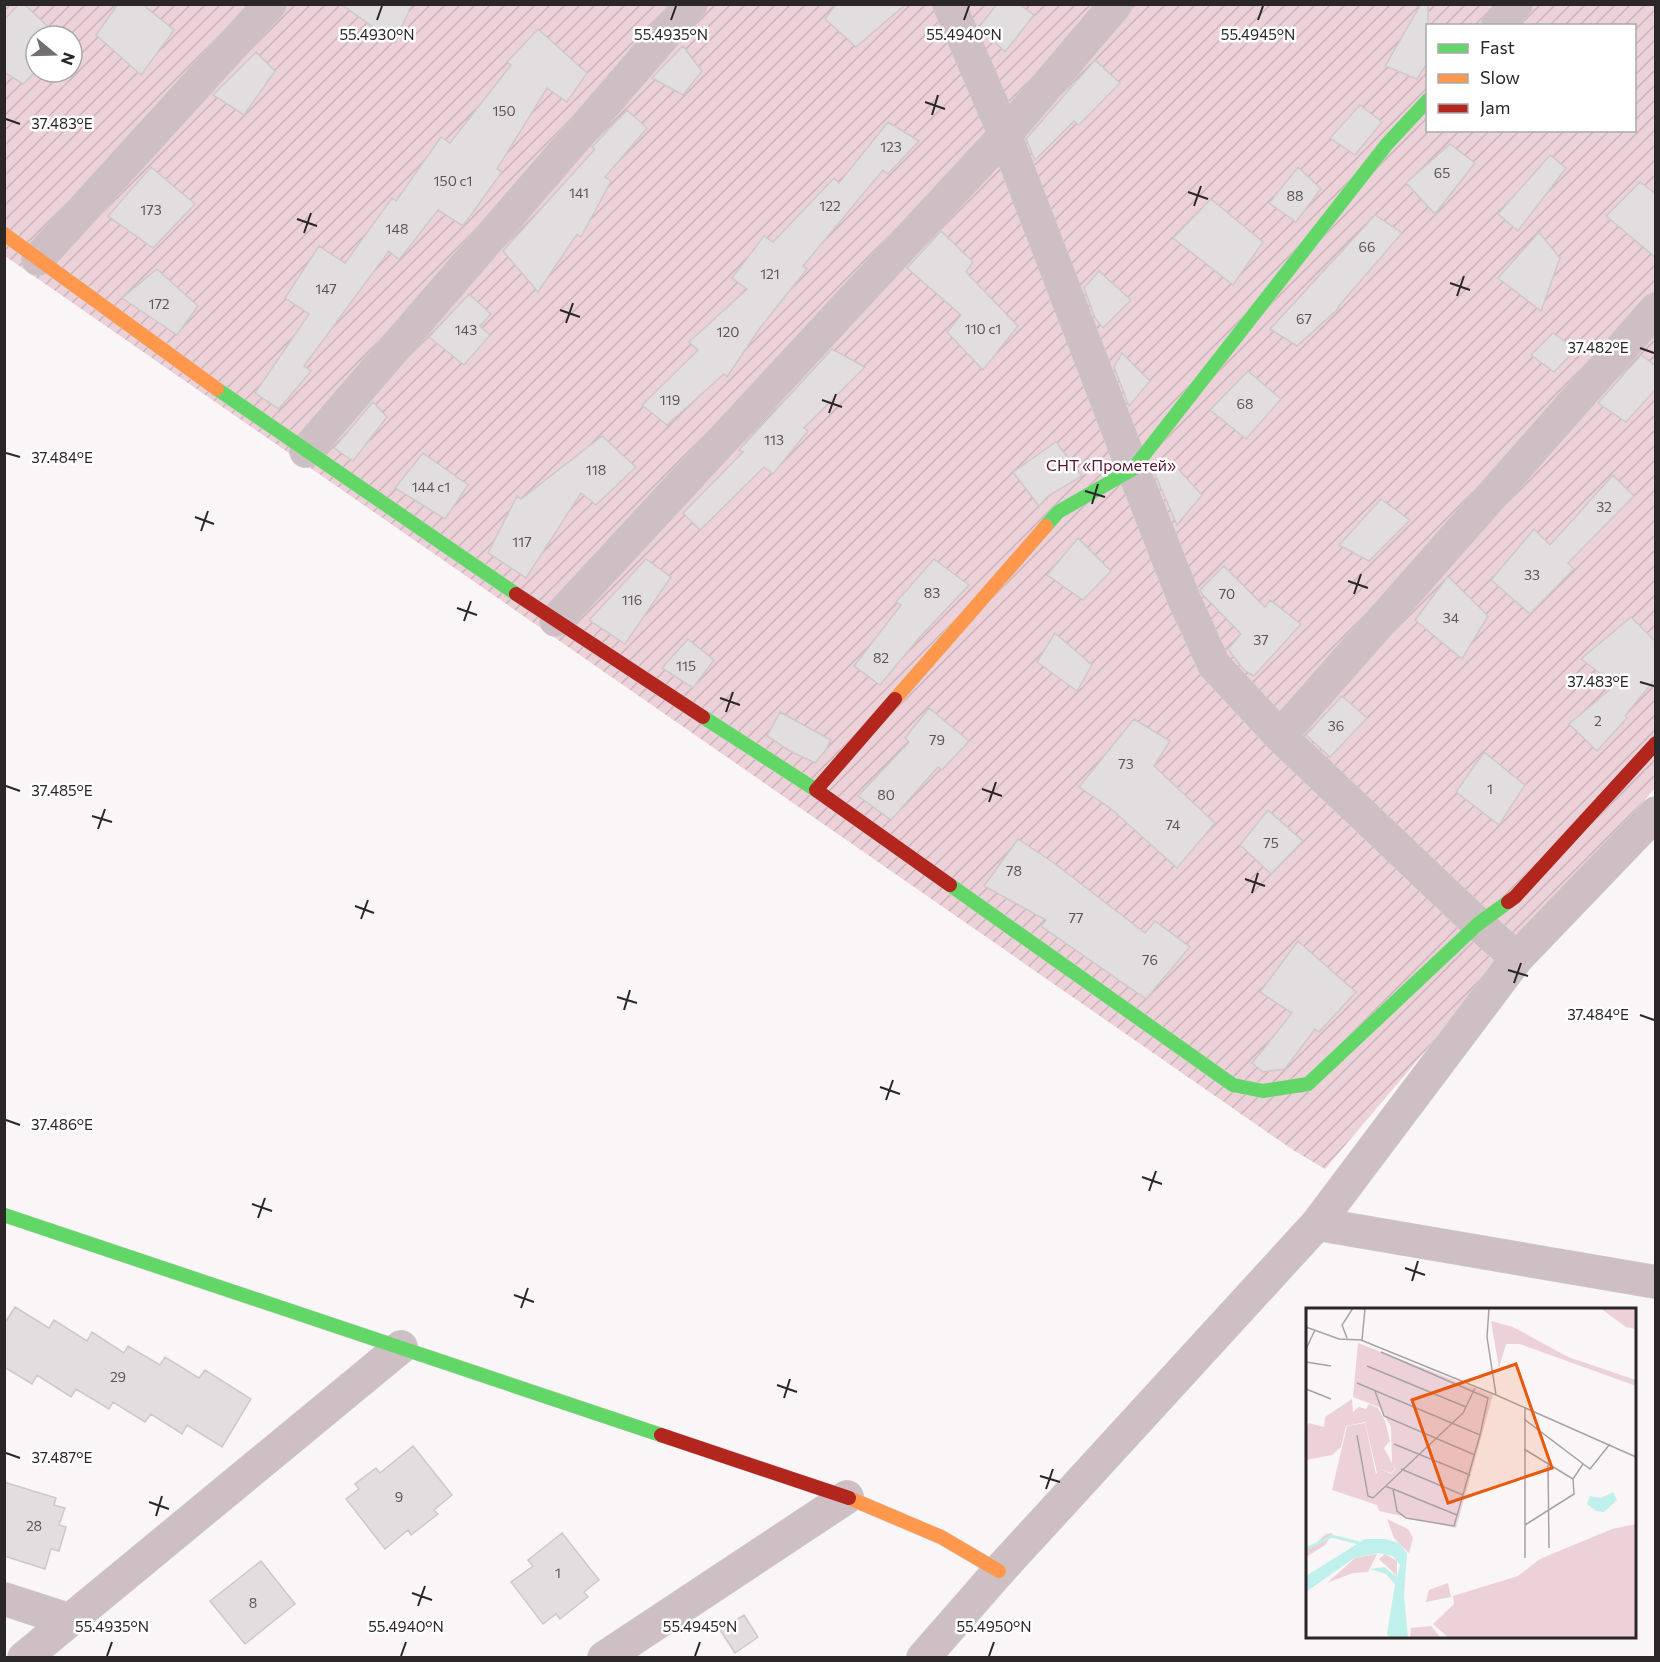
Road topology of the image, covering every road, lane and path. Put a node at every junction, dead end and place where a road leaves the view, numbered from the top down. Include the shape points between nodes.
1 (270, 4) edge
2 (691, 4) edge
3 (949, 4) edge
4 (1116, 4) edge
5 (1516, 4) edge
6 (1499, 24) edge
7 (1426, 102) edge
8 (1005, 135) junction
9 (4, 234) edge
10 (38, 259) junction
11 (1656, 309) edge
12 (306, 451) junction
13 (1133, 469) junction
14 (556, 620) junction
15 (1280, 736) junction
16 (1656, 743) edge
17 (816, 790) junction
18 (1656, 813) edge
19 (1478, 924) junction
20 (1517, 958) junction
21 (4, 1215) edge
22 (1317, 1224) junction
23 (1656, 1282) edge
24 (401, 1347) junction
25 (847, 1497) junction
26 (999, 1571) junction
27 (4, 1599) edge
28 (69, 1620) junction
29 (24, 1658) edge
30 (604, 1658) edge
31 (923, 1658) edge

1 - 10 street
2 - 12 street
3 - 8 street
4 - 8 street
5 - 6 street
7 - 13 street via 1387,144
8 - 13 street
8 - 14 street
9 - 10 street
10 - 12 street
11 - 15 street
12 - 14 street
13 - 15 street via 1214,665
13 - 17 street via 1058,512
14 - 17 street
15 - 19 street
16 - 19 street via 1515,897
17 - 19 street via 1233,1085 1263,1091 1308,1084
18 - 20 street
19 - 20 street
20 - 22 street
21 - 24 street
22 - 23 street
22 - 26 street
24 - 25 street
24 - 28 street
25 - 26 street via 941,1537
25 - 30 street
26 - 31 street
27 - 28 street
28 - 29 street

